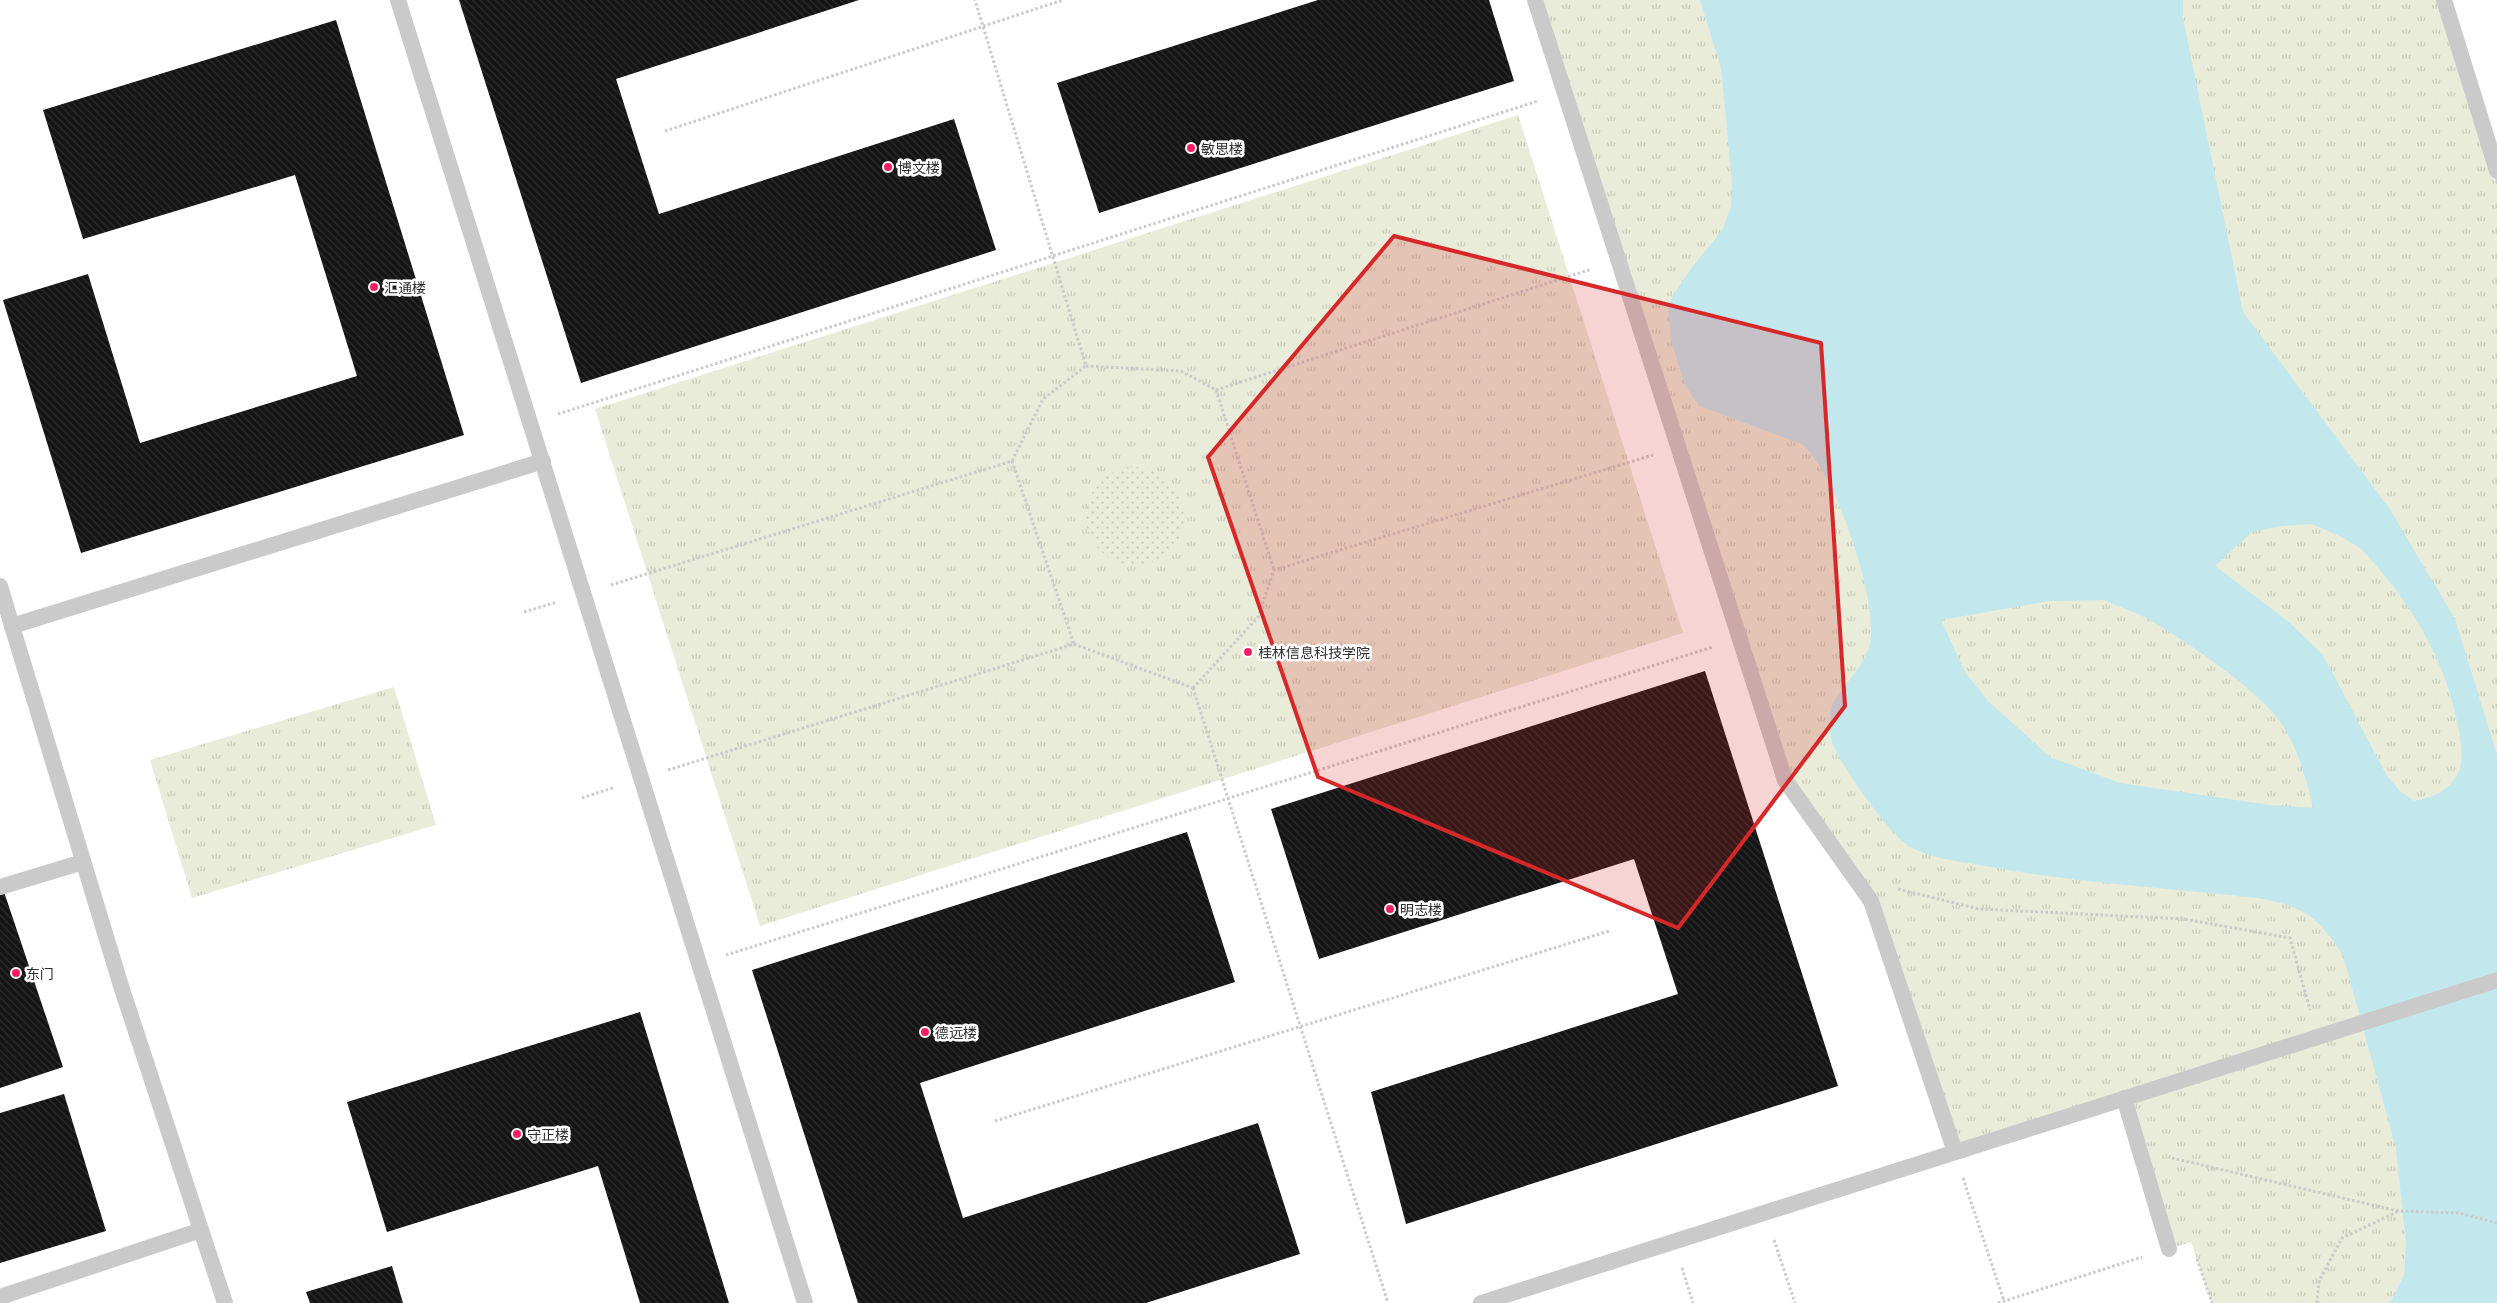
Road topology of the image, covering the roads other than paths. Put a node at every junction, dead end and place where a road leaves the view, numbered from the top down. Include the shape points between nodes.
1 (398, 0) edge
2 (1535, 0) edge
3 (2444, 0) edge
4 (2497, 170) edge
5 (543, 461) junction
6 (0, 586) edge
7 (12, 626) junction
8 (83, 862) junction
9 (0, 887) edge
10 (2497, 980) edge
11 (2124, 1098) junction
12 (1955, 1152) junction
13 (201, 1230) junction
14 (2169, 1249) road end
15 (0, 1297) edge
16 (225, 1303) edge
17 (805, 1303) edge
18 (1481, 1303) edge

1 - 5 lane
2 - 12 lane via 1785,780 1870,901
3 - 4 lane
5 - 7 lane
5 - 17 lane
6 - 7 lane
7 - 8 lane
8 - 9 lane
8 - 13 lane
10 - 11 lane
11 - 12 lane
11 - 14 lane
12 - 18 lane
13 - 15 lane
13 - 16 lane

